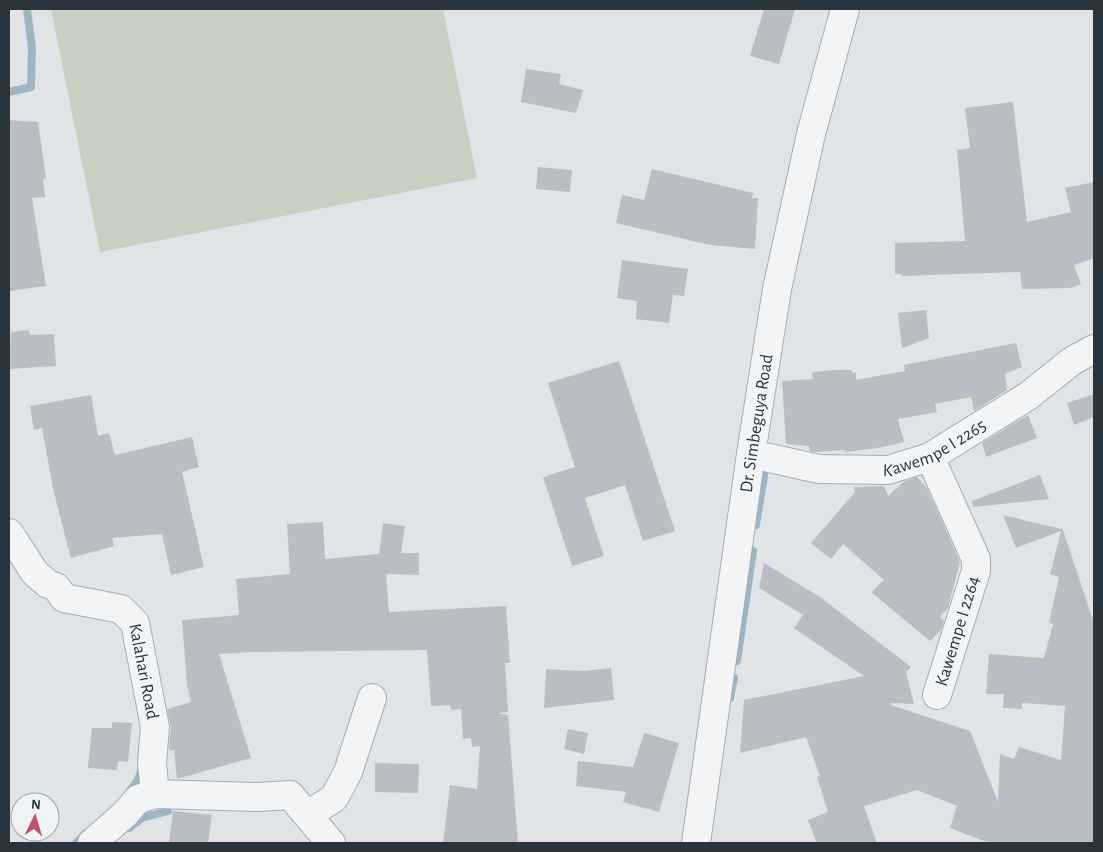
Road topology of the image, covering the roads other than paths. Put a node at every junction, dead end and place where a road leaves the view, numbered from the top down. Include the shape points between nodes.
1 (845, 9) edge
2 (1094, 349) edge
3 (751, 454) junction
4 (930, 457) junction
5 (9, 533) edge
6 (937, 695) dead end
7 (372, 698) dead end
8 (155, 794) junction
9 (308, 815) junction
10 (92, 843) edge
11 (331, 843) edge
12 (696, 843) edge

1 - 3 street, Dr. Simbeguya Road via 811,134 778,289
2 - 4 street, Kawempe I 2265 via 1072,361 1028,396
3 - 4 street, Kawempe I 2265 via 819,469 888,470
3 - 12 street, Dr. Simbeguya Road
4 - 6 street, Kawempe I 2264 via 976,559 976,571
5 - 8 street, Kalahari Road via 35,573 56,587 64,598 121,608 136,623 155,727 152,763
7 - 9 street via 348,772 334,798
8 - 9 street via 290,795
8 - 10 street via 138,799
9 - 11 street

